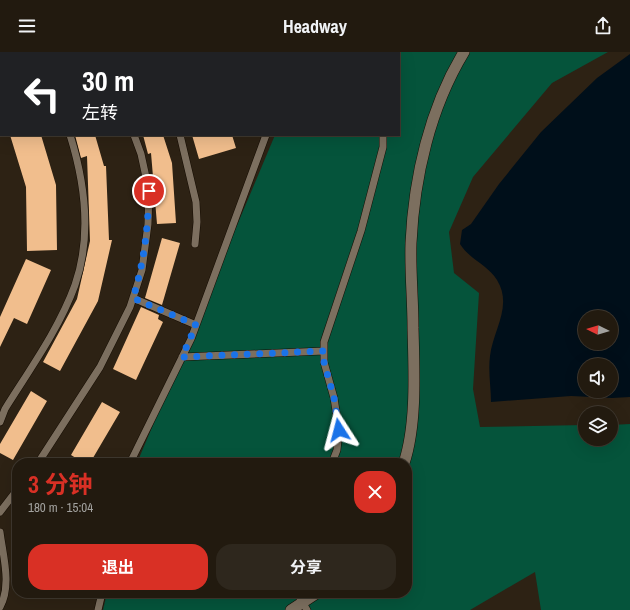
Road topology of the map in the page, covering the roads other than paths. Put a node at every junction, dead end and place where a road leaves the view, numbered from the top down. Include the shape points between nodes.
1 (464, 52) edge
2 (70, 136) edge
3 (134, 136) edge
4 (180, 136) edge
5 (266, 136) edge
6 (384, 136) edge
7 (195, 244) dead end
8 (133, 298) junction
9 (196, 325) junction
10 (324, 351) junction
11 (182, 357) junction
12 (0, 422) edge
13 (41, 458) edge
14 (132, 458) edge
15 (334, 458) edge
16 (405, 458) edge
17 (12, 496) edge
18 (0, 512) edge
19 (0, 532) edge
20 (101, 598) edge
21 (300, 598) edge
22 (313, 598) edge
23 (305, 607) edge
24 (0, 608) edge
25 (98, 610) edge
26 (291, 610) edge

1 - 16 street via 433,120 423,154 413,213 411,244 414,369
2 - 12 lane via 84,197 85,219 80,266 63,312 5,409
3 - 8 lane via 149,191 142,270
4 - 7 lane via 196,202
5 - 9 lane
6 - 10 lane via 361,231 327,330
8 - 9 lane
8 - 13 lane via 100,367
9 - 11 lane
10 - 11 lane
10 - 15 lane via 324,362 334,398 339,430
11 - 14 lane
17 - 18 lane
19 - 24 lane via 6,588
20 - 25 lane
21 - 23 lane
22 - 23 street
23 - 26 street

